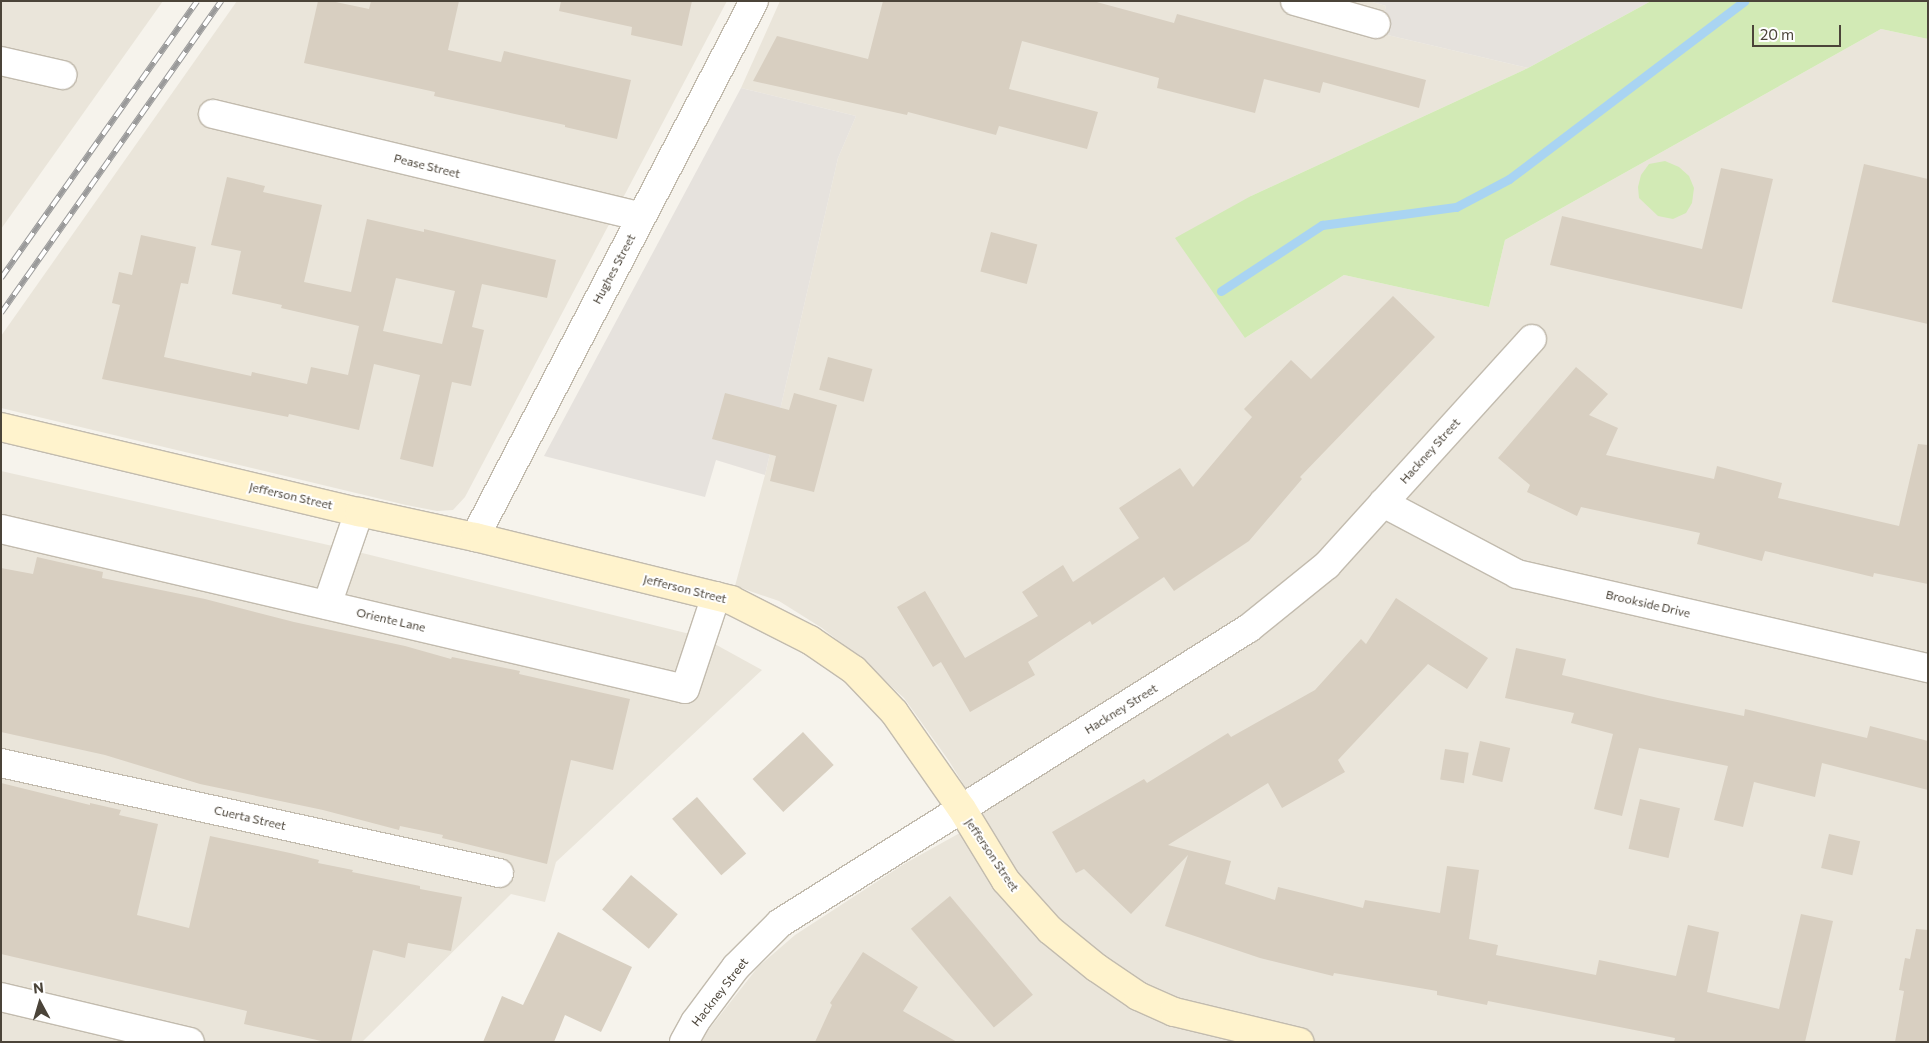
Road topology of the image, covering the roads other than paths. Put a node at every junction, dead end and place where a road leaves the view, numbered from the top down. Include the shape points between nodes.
1 (754, 1) edge
2 (1295, 1) edge
3 (1376, 24) dead end
4 (1, 61) edge
5 (62, 75) dead end
6 (213, 114) dead end
7 (641, 217) junction
8 (1532, 339) dead end
9 (1, 427) edge
10 (1383, 503) junction
11 (359, 512) junction
12 (1, 530) edge
13 (475, 537) junction
14 (716, 596) junction
15 (327, 605) junction
16 (1928, 668) edge
17 (1, 763) edge
18 (962, 809) junction
19 (499, 874) dead end
20 (1, 997) edge
21 (190, 1042) edge
22 (684, 1042) edge
23 (1299, 1042) edge

1 - 7 street, Hughes Street
2 - 3 street
4 - 5 street
6 - 7 street, Pease Street
7 - 13 street, Hughes Street
8 - 10 street, Hackney Street
9 - 11 street, Jefferson Street
10 - 16 street, Brookside Drive via 1517,574
10 - 18 street, Hackney Street via 1327,565 1249,628
11 - 13 street, Jefferson Street
11 - 15 street
12 - 15 street, Oriente Lane
13 - 14 street, Jefferson Street
14 - 15 street, Oriente Lane via 685,689
14 - 18 street, Jefferson Street via 732,600 810,640 854,670 894,712
17 - 19 street, Cuerta Street
18 - 22 street, Hackney Street via 780,923 736,967
18 - 23 street, Jefferson Street via 1006,881 1050,930 1097,968 1138,996 1174,1012
20 - 21 street

